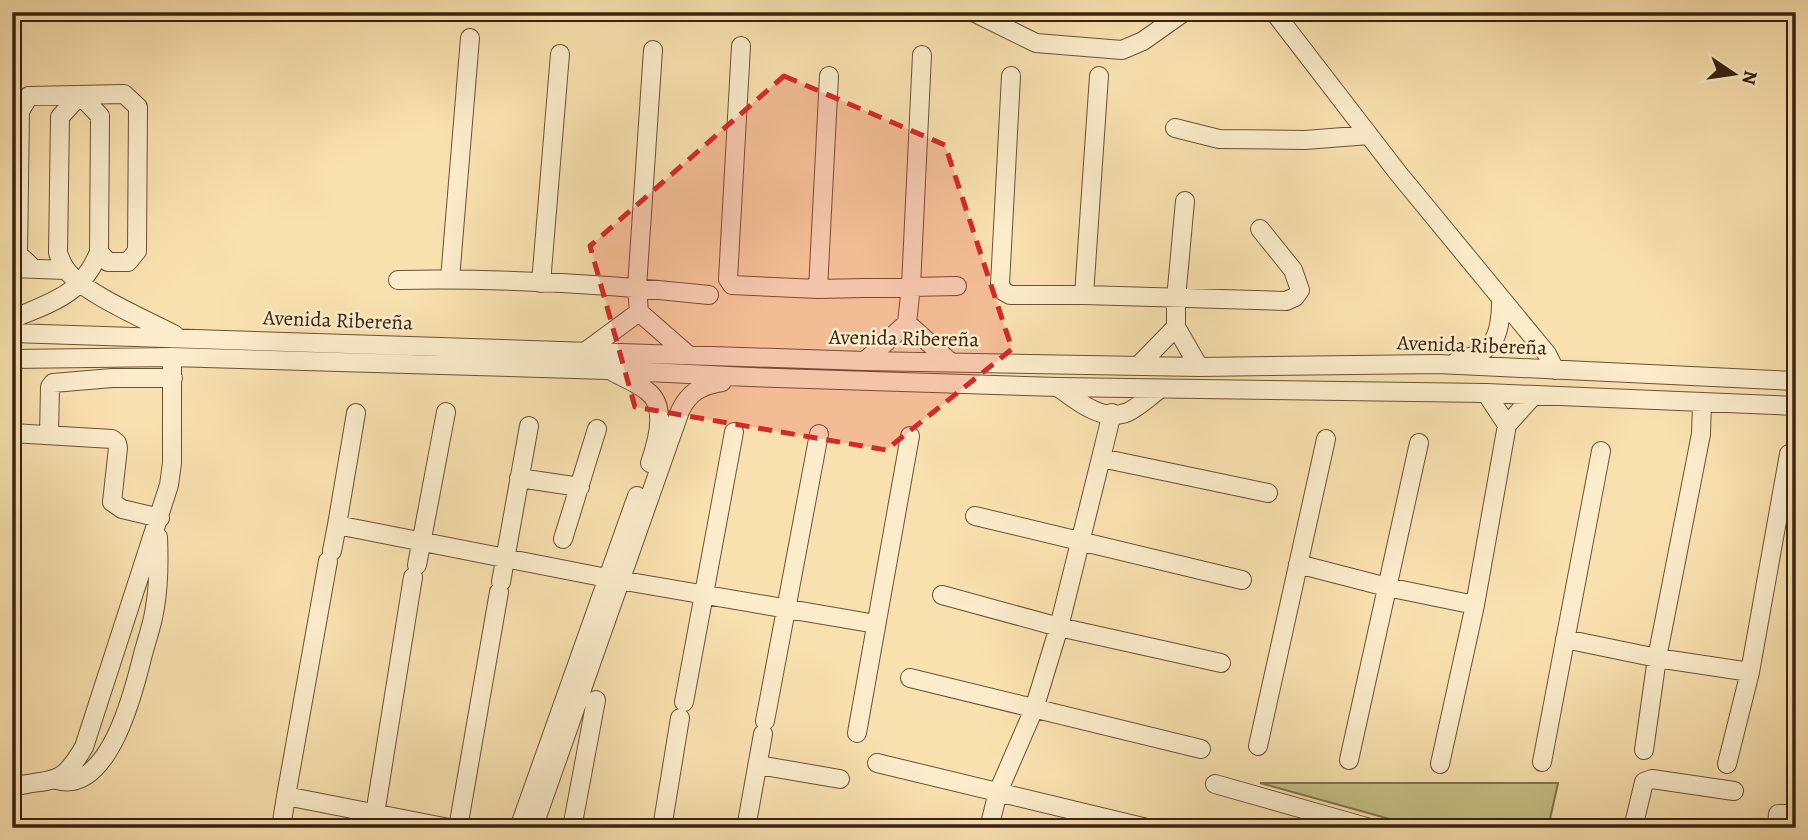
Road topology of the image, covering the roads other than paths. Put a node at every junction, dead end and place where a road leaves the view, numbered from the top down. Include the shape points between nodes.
1 (973, 12) edge
2 (1184, 12) edge
3 (1274, 12) edge
4 (470, 38) dead end
5 (741, 46) dead end
6 (653, 50) dead end
7 (560, 54) dead end
8 (922, 55) dead end
9 (829, 76) dead end
10 (1011, 76) dead end
11 (1100, 76) dead end
12 (80, 95) junction
13 (1175, 128) dead end
14 (1369, 135) junction
15 (1185, 201) dead end
16 (1260, 229) dead end
17 (99, 252) junction
18 (12, 268) edge
19 (34, 269) junction
20 (66, 270) junction
21 (450, 279) junction
22 (398, 280) dead end
23 (541, 283) junction
24 (82, 284) junction
25 (911, 286) junction
26 (957, 286) dead end
27 (637, 287) junction
28 (818, 289) junction
29 (709, 295) dead end
30 (1084, 295) junction
31 (1176, 299) junction
32 (1501, 300) junction
33 (639, 312) junction
34 (12, 319) edge
35 (906, 323) junction
36 (1176, 327) junction
37 (12, 333) edge
38 (182, 338) junction
39 (586, 351) junction
40 (687, 354) junction
41 (172, 357) junction
42 (12, 359) edge
43 (865, 361) junction
44 (950, 362) junction
45 (1438, 364) junction
46 (1139, 365) junction
47 (1199, 367) junction
48 (610, 370) junction
49 (1555, 370) junction
50 (750, 377) junction
51 (173, 378) junction
52 (1796, 381) edge
53 (1058, 387) junction
54 (1160, 389) junction
55 (1486, 393) junction
56 (1534, 395) junction
57 (685, 400) junction
58 (656, 402) junction
59 (1702, 403) junction
60 (1796, 405) edge
61 (446, 412) dead end
62 (356, 413) dead end
63 (1112, 413) junction
64 (1507, 425) junction
65 (528, 426) dead end
66 (597, 429) dead end
67 (734, 432) dead end
68 (12, 433) edge
69 (819, 434) dead end
70 (49, 435) junction
71 (910, 436) dead end
72 (1326, 439) dead end
73 (1419, 443) dead end
74 (1601, 451) dead end
75 (1789, 454) dead end
76 (1101, 458) junction
77 (519, 478) junction
78 (580, 487) junction
79 (1268, 493) dead end
80 (975, 516) dead end
81 (158, 522) junction
82 (337, 525) junction
83 (563, 539) dead end
84 (421, 542) junction
85 (1081, 542) junction
86 (506, 558) junction
87 (1298, 564) junction
88 (614, 579) junction
89 (1242, 580) dead end
90 (1387, 587) junction
91 (703, 593) junction
92 (942, 595) dead end
93 (1475, 606) junction
94 (787, 610) junction
95 (876, 624) junction
96 (1059, 627) junction
97 (1565, 639) junction
98 (1657, 658) junction
99 (1221, 663) dead end
100 (1749, 672) junction
101 (910, 678) dead end
102 (596, 700) dead end
103 (1034, 709) junction
104 (857, 733) dead end
105 (1258, 746) dead end
106 (1201, 749) dead end
107 (1644, 750) dead end
108 (1349, 760) dead end
109 (1542, 762) dead end
110 (877, 763) dead end
111 (1440, 764) dead end
112 (1727, 764) dead end
113 (758, 765) junction
114 (840, 779) dead end
115 (57, 780) junction
116 (1215, 784) dead end
117 (12, 787) edge
118 (1734, 791) dead end
119 (999, 792) junction
120 (286, 796) junction
121 (374, 814) junction
122 (1796, 814) edge
123 (281, 828) edge
124 (449, 828) edge
125 (458, 828) edge
126 (519, 828) edge
127 (533, 828) edge
128 (572, 828) edge
129 (662, 828) edge
130 (746, 828) edge
131 (989, 828) edge
132 (1147, 828) edge
133 (1370, 828) edge
134 (1633, 828) edge
135 (1777, 828) edge

1 - 2 street via 1036,43 1122,50
3 - 14 street
4 - 21 street
5 - 28 street via 729,279 739,287
6 - 27 street
7 - 23 street
8 - 25 street
9 - 28 street
10 - 30 street via 1000,284 1010,295
11 - 30 street
12 - 17 street via 100,116
12 - 17 street via 124,94 138,107 137,251 128,262 108,262
12 - 19 street via 29,96 20,111 18,254
12 - 20 street via 60,117 58,253
13 - 14 street via 1219,139
14 - 32 street
15 - 31 street
16 - 31 street via 1293,270 1300,290 1295,297 1277,302
17 - 24 street
18 - 19 street
19 - 20 street
20 - 24 street
21 - 22 street
21 - 23 street
23 - 27 street
24 - 34 street
24 - 38 street
25 - 26 street
25 - 28 street
25 - 35 street
27 - 29 street
27 - 33 street
30 - 31 street
31 - 36 street
32 - 45 street via 1498,332 1489,348 1476,357
32 - 49 street
33 - 39 street
33 - 40 street
35 - 43 street
35 - 44 street
36 - 46 street
36 - 47 street
37 - 38 street, Avenida Ribereña
38 - 39 street, Avenida Ribereña
39 - 40 street, Avenida Ribereña
40 - 43 street, Avenida Ribereña
41 - 42 street, Avenida Ribereña
41 - 48 street, Avenida Ribereña
41 - 51 street
43 - 44 street, Avenida Ribereña
44 - 46 street, Avenida Ribereña
45 - 47 street, Avenida Ribereña
45 - 49 street, Avenida Ribereña
46 - 47 street, Avenida Ribereña
48 - 50 street, Avenida Ribereña
48 - 58 street via 649,392
49 - 52 street, Avenida Ribereña
50 - 53 street, Avenida Ribereña
50 - 57 street via 709,384
51 - 70 street via 53,383
51 - 81 street via 172,463
53 - 54 street, Avenida Ribereña
53 - 63 street via 1085,407
54 - 55 street, Avenida Ribereña
54 - 63 street via 1127,412
55 - 56 street, Avenida Ribereña
55 - 64 street
56 - 59 street, Avenida Ribereña
56 - 64 street
57 - 58 street
57 - 88 street
58 - 88 street via 656,446
59 - 60 street, Avenida Ribereña
59 - 98 street via 1701,434
61 - 84 street
62 - 82 street
63 - 76 street
64 - 93 street
65 - 77 street
66 - 78 street
67 - 91 street
68 - 70 street
69 - 94 street
70 - 81 street via 113,439 118,448 112,502
71 - 95 street
72 - 87 street
73 - 90 street
74 - 97 street
75 - 100 street
76 - 79 street
76 - 85 street
77 - 78 street
77 - 86 street
78 - 83 street
80 - 85 street
81 - 115 street via 85,747 72,768
81 - 115 street via 155,608 133,693 112,745 98,766 70,783
82 - 84 street
82 - 120 street
84 - 86 street
84 - 121 street
85 - 89 street
85 - 96 street
86 - 88 street
86 - 125 street
87 - 90 street
87 - 105 street
88 - 91 street
88 - 126 street
88 - 127 street
90 - 93 street
90 - 108 street
91 - 94 street
91 - 129 street
92 - 96 street
93 - 111 street
94 - 95 street
94 - 113 street
95 - 104 street
96 - 99 street
96 - 103 street
97 - 98 street
97 - 109 street
98 - 100 street
98 - 107 street
100 - 112 street
101 - 103 street
102 - 128 street
103 - 106 street
103 - 119 street
110 - 119 street
113 - 114 street
113 - 130 street
115 - 117 street
116 - 133 street
118 - 134 street via 1651,779 1640,790
119 - 131 street
119 - 132 street
120 - 121 street
120 - 123 street
121 - 124 street
122 - 135 street via 1778,814

